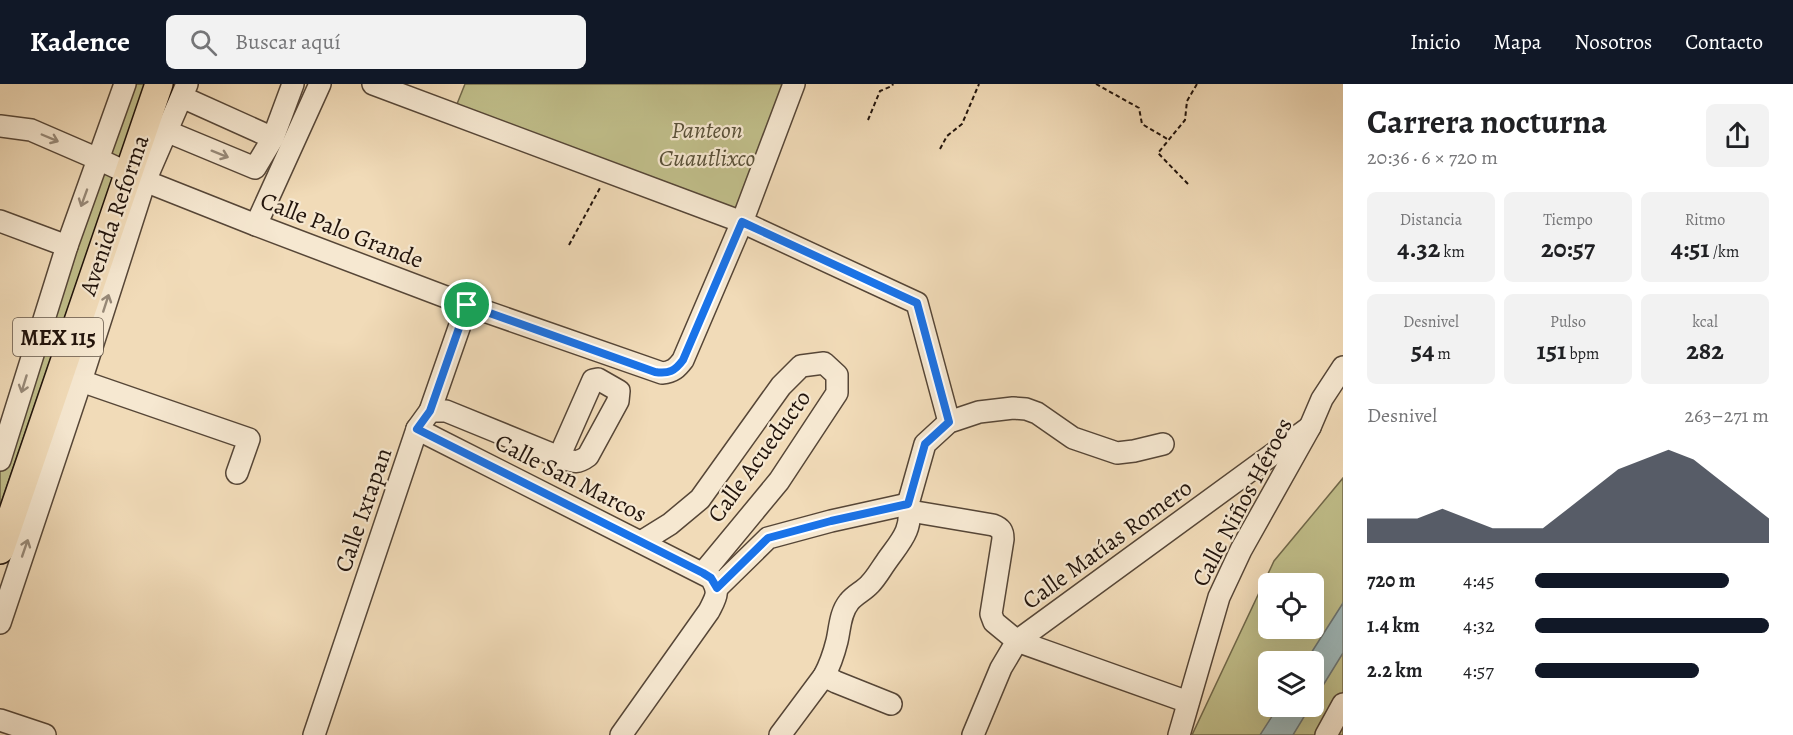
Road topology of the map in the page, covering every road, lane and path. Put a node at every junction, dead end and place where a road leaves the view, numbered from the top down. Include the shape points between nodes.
1 (125, 84) edge
2 (145, 84) edge
3 (159, 84) edge
4 (293, 84) edge
5 (320, 84) edge
6 (373, 84) edge
7 (794, 84) edge
8 (893, 84) edge
9 (979, 84) edge
10 (1096, 84) edge
11 (1197, 84) edge
12 (184, 91) edge
13 (868, 120) dead end
14 (0, 126) edge
15 (166, 131) junction
16 (273, 138) junction
17 (1169, 140) junction
18 (940, 149) dead end
19 (122, 170) junction
20 (608, 173) junction
21 (1188, 184) dead end
22 (0, 221) edge
23 (742, 222) junction
24 (256, 225) junction
25 (569, 245) dead end
26 (67, 246) junction
27 (467, 305) junction
28 (1343, 367) edge
29 (81, 381) junction
30 (430, 411) junction
31 (949, 422) junction
32 (1310, 427) junction
33 (417, 429) junction
34 (1163, 444) dead end
35 (559, 457) dead end
36 (0, 460) edge
37 (237, 473) dead end
38 (0, 506) edge
39 (909, 508) junction
40 (641, 542) junction
41 (0, 550) edge
42 (710, 580) junction
43 (0, 623) edge
44 (1017, 641) junction
45 (824, 676) junction
46 (1188, 702) junction
47 (891, 704) dead end
48 (1343, 704) edge
49 (0, 720) edge
50 (45, 735) edge
51 (314, 735) edge
52 (621, 735) edge
53 (780, 735) edge
54 (973, 735) edge
55 (1179, 735) edge
56 (1326, 735) edge

1 - 19 street
2 - 19 main road, Avenida Reforma / MEX 115
3 - 19 main road, Avenida Reforma / MEX 115
4 - 16 street
5 - 24 street
6 - 20 street
7 - 23 street
8 - 13 path via 880,91
9 - 18 path via 962,124 947,136
10 - 17 path via 1139,108 1142,124
11 - 17 path via 1187,101 1185,120
12 - 15 street
12 - 16 street
14 -> 19 street, Calle Palo Grande via 30,130
15 -> 16 street via 255,168
15 - 19 street
17 - 21 path via 1158,153
19 - 24 street, Calle Palo Grande
19 -> 26 street
29 -> 19 street
19 - 38 main road, Avenida Reforma / MEX 115
19 - 41 main road, Avenida Reforma / MEX 115
20 - 23 street
20 - 25 path
22 - 26 street
23 - 27 street, Calle Palo Grande via 683,360 670,372 655,372
23 - 31 street via 917,303
24 - 27 street, Calle Palo Grande
26 -> 36 street
27 - 30 street, Calle Ixtapan
28 - 32 street, Calle Niños Héroes
29 - 37 street via 249,440
43 -> 29 street
30 - 33 street, Calle Ixtapan
30 - 35 street via 446,411
31 - 34 street via 979,412 1019,409 1037,413 1074,438 1117,453
31 - 39 street via 925,444
32 - 44 street, Calle Matías Romero
32 - 46 street, Calle Niños Héroes via 1219,597
33 - 40 street, Calle San Marcos
33 - 51 street, Calle Ixtapan
39 - 42 street via 831,521 768,538
39 - 44 street via 1002,530 991,614 994,622
39 - 45 street via 902,542 870,585 849,601
40 - 42 street, Calle San Marcos
40 - 42 street, Calle Acueducto via 700,499 781,386 801,366 824,363 837,375 837,393
42 - 52 street, Calle Acueducto via 715,599 709,612
44 - 46 street
44 - 54 street, Calle Matías Romero via 1001,668
45 - 47 street
45 - 53 street
46 - 55 street, Calle Niños Héroes
48 - 56 street
49 - 50 street

